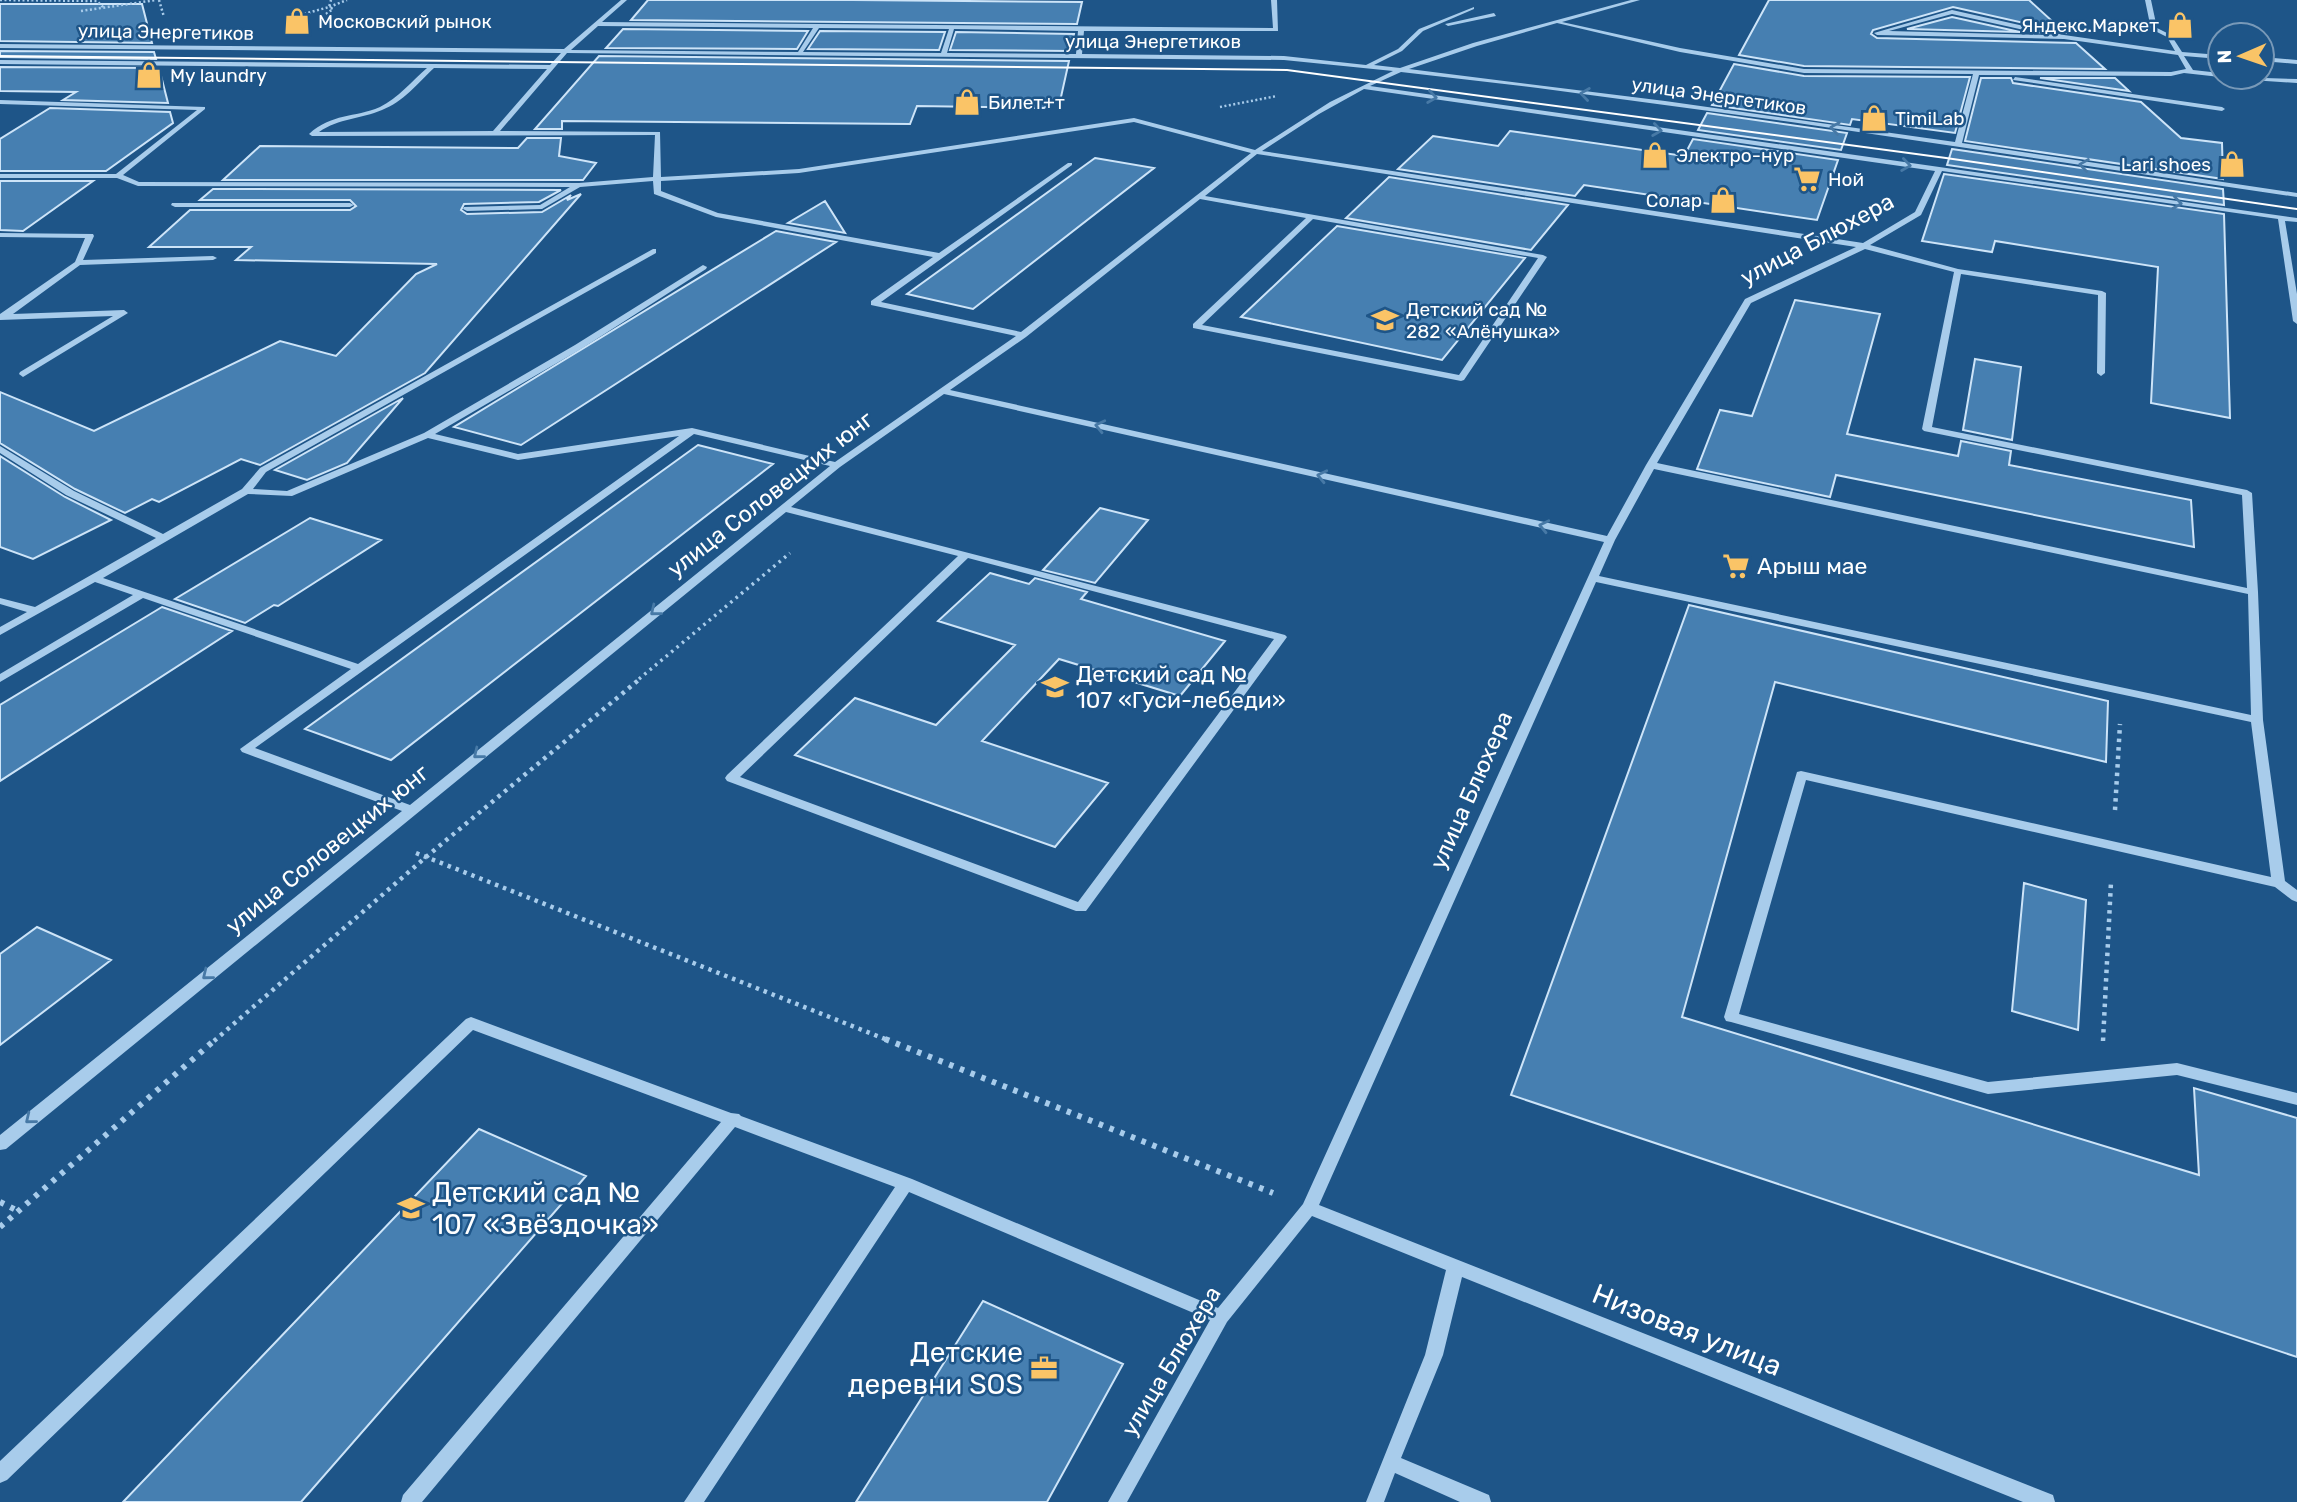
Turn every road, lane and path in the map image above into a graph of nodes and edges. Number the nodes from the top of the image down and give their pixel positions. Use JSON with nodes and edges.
{"nodes":[{"id":1,"x":0,"y":0,"type":"edge"},
{"id":2,"x":624,"y":0,"type":"edge"},
{"id":3,"x":1274,"y":0,"type":"edge"},
{"id":4,"x":1637,"y":0,"type":"edge"},
{"id":5,"x":2148,"y":0,"type":"edge"},
{"id":6,"x":104,"y":8,"type":"dead end"},
{"id":7,"x":1472,"y":8,"type":"dead end"},
{"id":8,"x":1494,"y":15,"type":"dead end"},
{"id":9,"x":1559,"y":22,"type":"junction"},
{"id":10,"x":597,"y":24,"type":"junction"},
{"id":11,"x":817,"y":26,"type":"junction"},
{"id":12,"x":952,"y":27,"type":"junction"},
{"id":13,"x":1081,"y":29,"type":"junction"},
{"id":14,"x":1421,"y":30,"type":"junction"},
{"id":15,"x":2064,"y":37,"type":"junction"},
{"id":16,"x":0,"y":46,"type":"edge"},
{"id":17,"x":566,"y":51,"type":"junction"},
{"id":18,"x":799,"y":54,"type":"junction"},
{"id":19,"x":2181,"y":54,"type":"junction"},
{"id":20,"x":943,"y":55,"type":"junction"},
{"id":21,"x":2206,"y":56,"type":"edge"},
{"id":22,"x":1079,"y":57,"type":"junction"},
{"id":23,"x":2276,"y":60,"type":"edge"},
{"id":24,"x":0,"y":62,"type":"edge"},
{"id":25,"x":2297,"y":62,"type":"edge"},
{"id":26,"x":432,"y":66,"type":"junction"},
{"id":27,"x":1367,"y":66,"type":"junction"},
{"id":28,"x":554,"y":67,"type":"junction"},
{"id":29,"x":1403,"y":69,"type":"junction"},
{"id":30,"x":2183,"y":71,"type":"junction"},
{"id":31,"x":1976,"y":73,"type":"junction"},
{"id":32,"x":2206,"y":73,"type":"edge"},
{"id":33,"x":2276,"y":80,"type":"edge"},
{"id":34,"x":2297,"y":81,"type":"edge"},
{"id":35,"x":1364,"y":87,"type":"junction"},
{"id":36,"x":0,"y":102,"type":"edge"},
{"id":37,"x":2222,"y":108,"type":"dead end"},
{"id":38,"x":495,"y":133,"type":"junction"},
{"id":39,"x":1958,"y":144,"type":"junction"},
{"id":40,"x":1256,"y":152,"type":"junction"},
{"id":41,"x":1070,"y":164,"type":"dead end"},
{"id":42,"x":1940,"y":170,"type":"junction"},
{"id":43,"x":0,"y":176,"type":"edge"},
{"id":44,"x":118,"y":176,"type":"junction"},
{"id":45,"x":657,"y":179,"type":"junction"},
{"id":46,"x":202,"y":184,"type":"junction"},
{"id":47,"x":579,"y":185,"type":"junction"},
{"id":48,"x":193,"y":191,"type":"dead end"},
{"id":49,"x":2297,"y":195,"type":"edge"},
{"id":50,"x":1199,"y":197,"type":"junction"},
{"id":51,"x":184,"y":198,"type":"dead end"},
{"id":52,"x":350,"y":205,"type":"dead end"},
{"id":53,"x":467,"y":209,"type":"dead end"},
{"id":54,"x":1311,"y":217,"type":"junction"},
{"id":55,"x":2281,"y":218,"type":"junction"},
{"id":56,"x":2297,"y":220,"type":"edge"},
{"id":57,"x":0,"y":235,"type":"edge"},
{"id":58,"x":1864,"y":246,"type":"junction"},
{"id":59,"x":653,"y":251,"type":"dead end"},
{"id":60,"x":940,"y":256,"type":"junction"},
{"id":61,"x":213,"y":258,"type":"dead end"},
{"id":62,"x":78,"y":263,"type":"junction"},
{"id":63,"x":703,"y":267,"type":"dead end"},
{"id":64,"x":1958,"y":271,"type":"junction"},
{"id":65,"x":2296,"y":306,"type":"edge"},
{"id":66,"x":2,"y":317,"type":"edge"},
{"id":67,"x":2297,"y":321,"type":"edge"},
{"id":68,"x":1023,"y":335,"type":"junction"},
{"id":69,"x":23,"y":373,"type":"dead end"},
{"id":70,"x":2101,"y":373,"type":"dead end"},
{"id":71,"x":943,"y":391,"type":"junction"},
{"id":72,"x":692,"y":431,"type":"junction"},
{"id":73,"x":427,"y":435,"type":"junction"},
{"id":74,"x":0,"y":449,"type":"edge"},
{"id":75,"x":1651,"y":464,"type":"junction"},
{"id":76,"x":836,"y":465,"type":"junction"},
{"id":77,"x":246,"y":491,"type":"junction"},
{"id":78,"x":782,"y":508,"type":"junction"},
{"id":79,"x":831,"y":519,"type":"junction"},
{"id":80,"x":163,"y":538,"type":"junction"},
{"id":81,"x":1610,"y":540,"type":"junction"},
{"id":82,"x":965,"y":555,"type":"junction"},
{"id":83,"x":93,"y":578,"type":"junction"},
{"id":84,"x":1593,"y":578,"type":"junction"},
{"id":85,"x":2253,"y":592,"type":"junction"},
{"id":86,"x":141,"y":595,"type":"junction"},
{"id":87,"x":0,"y":601,"type":"edge"},
{"id":88,"x":37,"y":611,"type":"junction"},
{"id":89,"x":0,"y":632,"type":"edge"},
{"id":90,"x":359,"y":668,"type":"junction"},
{"id":91,"x":0,"y":679,"type":"edge"},
{"id":92,"x":2257,"y":720,"type":"junction"},
{"id":93,"x":409,"y":809,"type":"junction"},
{"id":94,"x":376,"y":837,"type":"junction"},
{"id":95,"x":426,"y":857,"type":"junction"},
{"id":96,"x":2279,"y":883,"type":"junction"},
{"id":97,"x":2297,"y":897,"type":"edge"},
{"id":98,"x":2297,"y":1100,"type":"edge"},
{"id":99,"x":734,"y":1118,"type":"junction"},
{"id":100,"x":2,"y":1139,"type":"edge"},
{"id":101,"x":906,"y":1184,"type":"junction"},
{"id":102,"x":0,"y":1202,"type":"edge"},
{"id":103,"x":1309,"y":1208,"type":"junction"},
{"id":104,"x":18,"y":1211,"type":"junction"},
{"id":105,"x":0,"y":1227,"type":"edge"},
{"id":106,"x":1456,"y":1266,"type":"junction"},
{"id":107,"x":1221,"y":1317,"type":"junction"},
{"id":108,"x":1390,"y":1462,"type":"junction"},
{"id":109,"x":0,"y":1474,"type":"edge"},
{"id":110,"x":410,"y":1502,"type":"edge"},
{"id":111,"x":693,"y":1502,"type":"edge"},
{"id":112,"x":1116,"y":1502,"type":"edge"},
{"id":113,"x":1375,"y":1502,"type":"edge"},
{"id":114,"x":1482,"y":1502,"type":"edge"},
{"id":115,"x":2046,"y":1502,"type":"edge"}],
"edges":[{"from":1,"to":6,"type":"path"},
{"from":2,"to":10,"type":"street"},
{"from":3,"to":13,"type":"street"},
{"from":4,"to":9,"type":"street","name":"улица Соловецких юнг"},
{"from":5,"to":19,"type":"street"},
{"from":7,"to":14,"type":"street"},
{"from":8,"to":14,"type":"street"},
{"from":9,"to":29,"type":"street","name":"улица Соловецких юнг"},
{"from":9,"to":31,"type":"street"},
{"from":10,"to":11,"type":"street"},
{"from":10,"to":17,"type":"street"},
{"from":11,"to":12,"type":"street"},
{"from":11,"to":18,"type":"street"},
{"from":12,"to":13,"type":"street"},
{"from":12,"to":20,"type":"street"},
{"from":13,"to":22,"type":"street"},
{"from":14,"to":27,"type":"street"},
{"from":15,"to":15,"type":"street"},
{"from":15,"to":19,"type":"street"},
{"from":16,"to":17,"type":"street","name":"улица Энергетиков"},
{"from":17,"to":18,"type":"street","name":"улица Энергетиков"},
{"from":17,"to":28,"type":"street"},
{"from":18,"to":20,"type":"street","name":"улица Энергетиков"},
{"from":19,"to":21,"type":"street"},
{"from":19,"to":30,"type":"street"},
{"from":20,"to":22,"type":"street","name":"улица Энергетиков"},
{"from":22,"to":27,"type":"street","name":"улица Энергетиков"},
{"from":23,"to":25,"type":"street"},
{"from":24,"to":26,"type":"street","name":"улица Энергетиков"},
{"from":26,"to":28,"type":"street","name":"улица Энергетиков"},
{"from":26,"to":38,"type":"street"},
{"from":27,"to":29,"type":"street","name":"улица Энергетиков"},
{"from":28,"to":38,"type":"street"},
{"from":29,"to":35,"type":"street","name":"улица Соловецких юнг"},
{"from":39,"to":29,"type":"street","name":"улица Энергетиков","one_way":true},
{"from":30,"to":31,"type":"street"},
{"from":30,"to":32,"type":"street"},
{"from":31,"to":37,"type":"street"},
{"from":31,"to":39,"type":"street"},
{"from":33,"to":34,"type":"street"},
{"from":35,"to":40,"type":"street","name":"улица Соловецких юнг"},
{"from":35,"to":42,"type":"street","name":"улица Энергетиков","one_way":true},
{"from":36,"to":44,"type":"street"},
{"from":38,"to":45,"type":"street"},
{"from":49,"to":39,"type":"street","name":"улица Энергетиков","one_way":true},
{"from":40,"to":45,"type":"street"},
{"from":40,"to":50,"type":"street","name":"улица Соловецких юнг"},
{"from":40,"to":58,"type":"street"},
{"from":41,"to":60,"type":"street"},
{"from":42,"to":55,"type":"street","name":"улица Энергетиков","one_way":true},
{"from":42,"to":58,"type":"street","name":"улица Блюхера"},
{"from":43,"to":44,"type":"street"},
{"from":44,"to":46,"type":"street"},
{"from":45,"to":47,"type":"street"},
{"from":45,"to":60,"type":"street"},
{"from":46,"to":47,"type":"street"},
{"from":46,"to":48,"type":"street"},
{"from":47,"to":53,"type":"street"},
{"from":50,"to":54,"type":"street"},
{"from":50,"to":68,"type":"street","name":"улица Соловецких юнг"},
{"from":51,"to":52,"type":"street"},
{"from":54,"to":54,"type":"street"},
{"from":55,"to":56,"type":"street","name":"улица Энергетиков"},
{"from":55,"to":65,"type":"street"},
{"from":57,"to":62,"type":"street"},
{"from":58,"to":64,"type":"street"},
{"from":58,"to":75,"type":"street","name":"улица Блюхера"},
{"from":59,"to":77,"type":"street"},
{"from":60,"to":68,"type":"street"},
{"from":61,"to":62,"type":"street"},
{"from":62,"to":66,"type":"street"},
{"from":63,"to":73,"type":"street"},
{"from":64,"to":70,"type":"street"},
{"from":64,"to":85,"type":"street"},
{"from":65,"to":67,"type":"street"},
{"from":66,"to":69,"type":"street"},
{"from":68,"to":71,"type":"street","name":"улица Соловецких юнг"},
{"from":71,"to":76,"type":"street","name":"улица Соловецких юнг"},
{"from":81,"to":71,"type":"street","one_way":true},
{"from":72,"to":73,"type":"street"},
{"from":72,"to":76,"type":"street"},
{"from":72,"to":90,"type":"street"},
{"from":73,"to":77,"type":"street"},
{"from":74,"to":80,"type":"street"},
{"from":75,"to":81,"type":"street","name":"улица Блюхера"},
{"from":75,"to":85,"type":"street"},
{"from":76,"to":78,"type":"street","name":"улица Соловецких юнг"},
{"from":77,"to":80,"type":"street"},
{"from":78,"to":79,"type":"street"},
{"from":78,"to":93,"type":"street","name":"улица Соловецких юнг","one_way":true},
{"from":79,"to":82,"type":"street"},
{"from":79,"to":95,"type":"path"},
{"from":80,"to":83,"type":"street"},
{"from":81,"to":84,"type":"street","name":"улица Блюхера"},
{"from":82,"to":82,"type":"street"},
{"from":83,"to":86,"type":"street"},
{"from":83,"to":88,"type":"street"},
{"from":84,"to":92,"type":"street"},
{"from":84,"to":103,"type":"street","name":"улица Блюхера"},
{"from":85,"to":92,"type":"street"},
{"from":86,"to":90,"type":"street"},
{"from":86,"to":91,"type":"street"},
{"from":87,"to":88,"type":"street"},
{"from":88,"to":89,"type":"street"},
{"from":90,"to":93,"type":"street"},
{"from":92,"to":96,"type":"street"},
{"from":93,"to":94,"type":"street","name":"улица Соловецких юнг"},
{"from":94,"to":95,"type":"path"},
{"from":94,"to":100,"type":"street","name":"улица Соловецких юнг","one_way":true},
{"from":95,"to":103,"type":"path"},
{"from":95,"to":104,"type":"path"},
{"from":96,"to":97,"type":"street"},
{"from":96,"to":98,"type":"street"},
{"from":99,"to":101,"type":"street"},
{"from":99,"to":109,"type":"street"},
{"from":99,"to":110,"type":"street"},
{"from":101,"to":107,"type":"street"},
{"from":101,"to":111,"type":"street"},
{"from":102,"to":104,"type":"path"},
{"from":103,"to":106,"type":"street","name":"Низовая улица"},
{"from":103,"to":107,"type":"street","name":"улица Блюхера"},
{"from":104,"to":105,"type":"path"},
{"from":106,"to":108,"type":"street"},
{"from":106,"to":115,"type":"street","name":"Низовая улица"},
{"from":107,"to":112,"type":"street","name":"улица Блюхера"},
{"from":108,"to":113,"type":"street"},
{"from":108,"to":114,"type":"street"}]}
